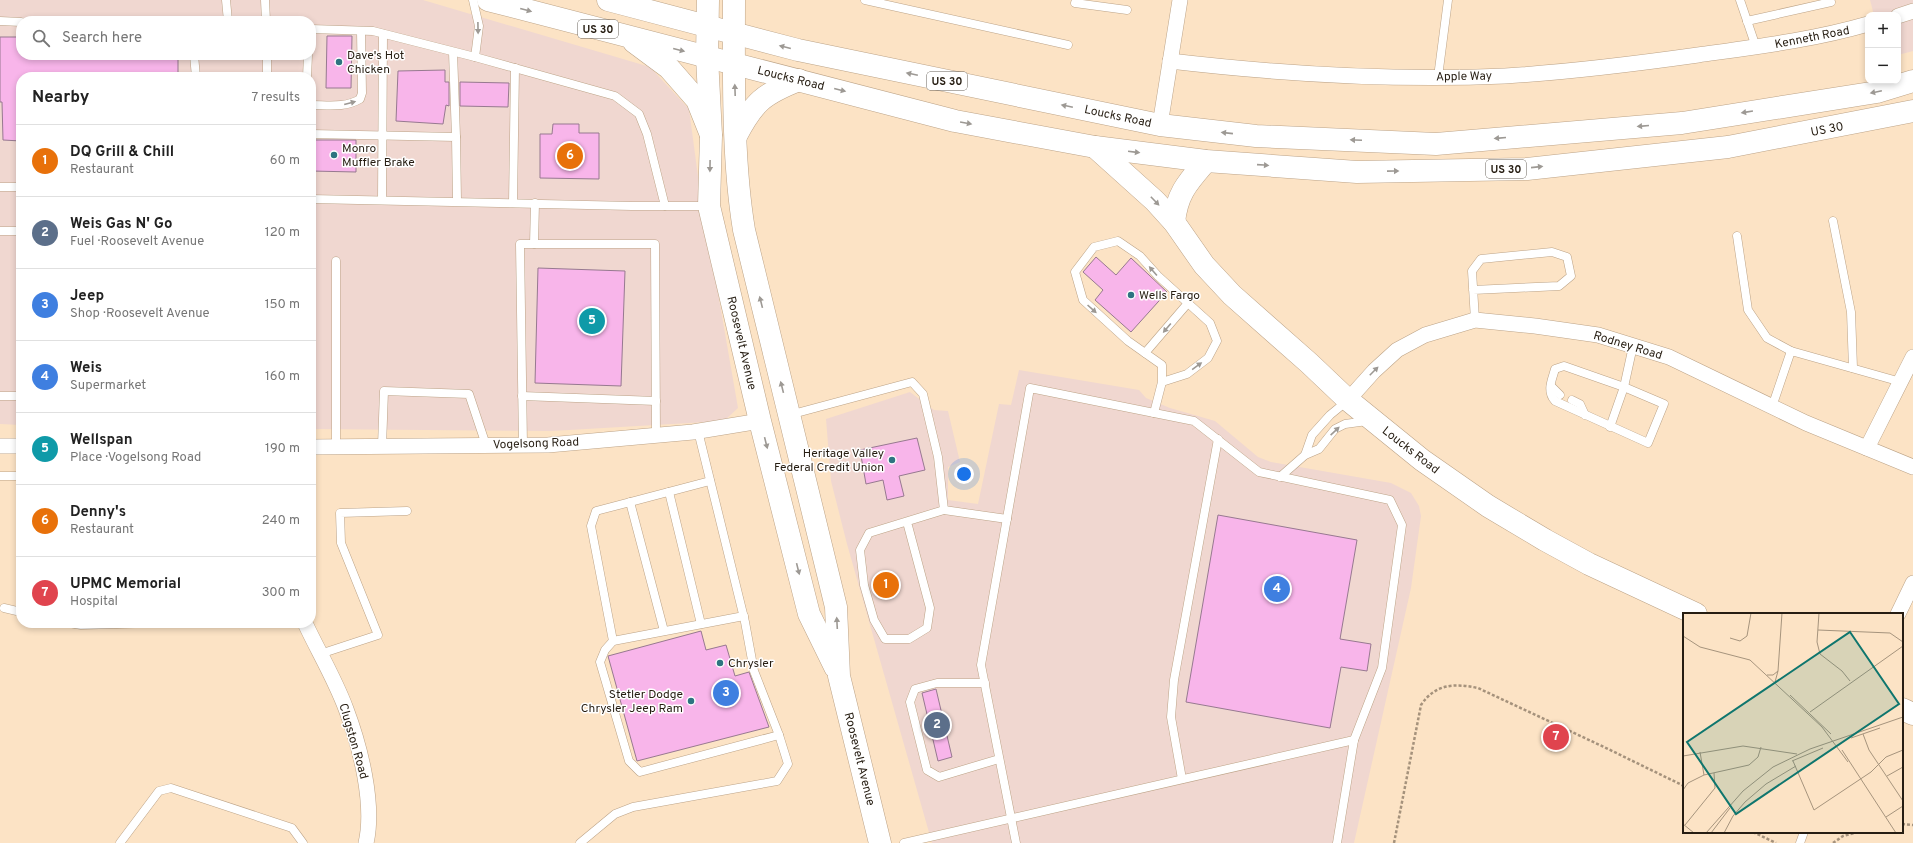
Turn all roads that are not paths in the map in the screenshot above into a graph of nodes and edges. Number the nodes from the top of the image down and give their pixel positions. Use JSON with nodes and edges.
{"nodes":[{"id":1,"x":226,"y":0,"type":"edge"},
{"id":2,"x":265,"y":0,"type":"edge"},
{"id":3,"x":473,"y":0,"type":"edge"},
{"id":4,"x":488,"y":0,"type":"edge"},
{"id":5,"x":608,"y":0,"type":"edge"},
{"id":6,"x":675,"y":0,"type":"edge"},
{"id":7,"x":708,"y":0,"type":"edge"},
{"id":8,"x":734,"y":0,"type":"edge"},
{"id":9,"x":865,"y":0,"type":"edge"},
{"id":10,"x":1180,"y":0,"type":"edge"},
{"id":11,"x":1448,"y":0,"type":"edge"},
{"id":12,"x":1740,"y":0,"type":"edge"},
{"id":13,"x":1830,"y":0,"type":"edge"},
{"id":14,"x":1075,"y":3,"type":"dead end"},
{"id":15,"x":1127,"y":10,"type":"dead end"},
{"id":16,"x":649,"y":11,"type":"junction"},
{"id":17,"x":1913,"y":11,"type":"edge"},
{"id":18,"x":1901,"y":15,"type":"edge"},
{"id":19,"x":228,"y":16,"type":"edge"},
{"id":20,"x":266,"y":16,"type":"edge"},
{"id":21,"x":0,"y":21,"type":"edge"},
{"id":22,"x":1747,"y":21,"type":"junction"},
{"id":23,"x":16,"y":22,"type":"edge"},
{"id":24,"x":1865,"y":25,"type":"edge"},
{"id":25,"x":708,"y":27,"type":"junction"},
{"id":26,"x":316,"y":29,"type":"edge"},
{"id":27,"x":361,"y":31,"type":"junction"},
{"id":28,"x":383,"y":34,"type":"junction"},
{"id":29,"x":734,"y":34,"type":"junction"},
{"id":30,"x":626,"y":36,"type":"junction"},
{"id":31,"x":1068,"y":45,"type":"dead end"},
{"id":32,"x":1756,"y":47,"type":"junction"},
{"id":33,"x":453,"y":52,"type":"junction"},
{"id":34,"x":476,"y":57,"type":"junction"},
{"id":35,"x":707,"y":57,"type":"junction"},
{"id":36,"x":194,"y":60,"type":"edge"},
{"id":37,"x":266,"y":60,"type":"edge"},
{"id":38,"x":308,"y":60,"type":"edge"},
{"id":39,"x":1170,"y":61,"type":"junction"},
{"id":40,"x":734,"y":64,"type":"junction"},
{"id":41,"x":515,"y":68,"type":"junction"},
{"id":42,"x":196,"y":72,"type":"edge"},
{"id":43,"x":267,"y":72,"type":"edge"},
{"id":44,"x":307,"y":72,"type":"edge"},
{"id":45,"x":1438,"y":77,"type":"junction"},
{"id":46,"x":800,"y":80,"type":"junction"},
{"id":47,"x":1913,"y":81,"type":"edge"},
{"id":48,"x":316,"y":105,"type":"edge"},
{"id":49,"x":1913,"y":111,"type":"edge"},
{"id":50,"x":1160,"y":125,"type":"junction"},
{"id":51,"x":316,"y":134,"type":"edge"},
{"id":52,"x":711,"y":135,"type":"junction"},
{"id":53,"x":382,"y":136,"type":"junction"},
{"id":54,"x":736,"y":136,"type":"junction"},
{"id":55,"x":456,"y":137,"type":"junction"},
{"id":56,"x":1095,"y":147,"type":"junction"},
{"id":57,"x":1206,"y":161,"type":"junction"},
{"id":58,"x":0,"y":186,"type":"edge"},
{"id":59,"x":16,"y":187,"type":"edge"},
{"id":60,"x":316,"y":199,"type":"edge"},
{"id":61,"x":382,"y":200,"type":"junction"},
{"id":62,"x":457,"y":201,"type":"junction"},
{"id":63,"x":513,"y":203,"type":"junction"},
{"id":64,"x":535,"y":203,"type":"junction"},
{"id":65,"x":665,"y":206,"type":"junction"},
{"id":66,"x":709,"y":206,"type":"junction"},
{"id":67,"x":1834,"y":220,"type":"dead end"},
{"id":68,"x":1174,"y":222,"type":"junction"},
{"id":69,"x":0,"y":231,"type":"edge"},
{"id":70,"x":16,"y":231,"type":"edge"},
{"id":71,"x":1737,"y":236,"type":"dead end"},
{"id":72,"x":534,"y":244,"type":"junction"},
{"id":73,"x":336,"y":261,"type":"dead end"},
{"id":74,"x":1473,"y":290,"type":"junction"},
{"id":75,"x":1188,"y":303,"type":"junction"},
{"id":76,"x":1475,"y":320,"type":"junction"},
{"id":77,"x":1633,"y":346,"type":"junction"},
{"id":78,"x":1791,"y":352,"type":"junction"},
{"id":79,"x":1145,"y":353,"type":"junction"},
{"id":80,"x":1913,"y":357,"type":"edge"},
{"id":81,"x":1853,"y":368,"type":"junction"},
{"id":82,"x":1162,"y":382,"type":"junction"},
{"id":83,"x":1900,"y":382,"type":"junction"},
{"id":84,"x":1551,"y":386,"type":"junction"},
{"id":85,"x":1624,"y":387,"type":"junction"},
{"id":86,"x":1560,"y":395,"type":"dead end"},
{"id":87,"x":0,"y":396,"type":"edge"},
{"id":88,"x":16,"y":396,"type":"edge"},
{"id":89,"x":522,"y":396,"type":"junction"},
{"id":90,"x":1348,"y":400,"type":"junction"},
{"id":91,"x":1572,"y":400,"type":"dead end"},
{"id":92,"x":656,"y":401,"type":"junction"},
{"id":93,"x":1772,"y":407,"type":"junction"},
{"id":94,"x":1154,"y":413,"type":"junction"},
{"id":95,"x":789,"y":415,"type":"junction"},
{"id":96,"x":1585,"y":415,"type":"junction"},
{"id":97,"x":1372,"y":420,"type":"junction"},
{"id":98,"x":760,"y":421,"type":"junction"},
{"id":99,"x":1610,"y":427,"type":"junction"},
{"id":100,"x":698,"y":431,"type":"junction"},
{"id":101,"x":656,"y":435,"type":"junction"},
{"id":102,"x":1218,"y":439,"type":"junction"},
{"id":103,"x":486,"y":445,"type":"junction"},
{"id":104,"x":523,"y":445,"type":"junction"},
{"id":105,"x":0,"y":446,"type":"edge"},
{"id":106,"x":16,"y":446,"type":"edge"},
{"id":107,"x":336,"y":446,"type":"junction"},
{"id":108,"x":382,"y":446,"type":"junction"},
{"id":109,"x":316,"y":447,"type":"edge"},
{"id":110,"x":1868,"y":448,"type":"junction"},
{"id":111,"x":1305,"y":455,"type":"junction"},
{"id":112,"x":1913,"y":467,"type":"edge"},
{"id":113,"x":0,"y":476,"type":"edge"},
{"id":114,"x":16,"y":476,"type":"edge"},
{"id":115,"x":1280,"y":477,"type":"junction"},
{"id":116,"x":710,"y":481,"type":"junction"},
{"id":117,"x":670,"y":492,"type":"junction"},
{"id":118,"x":630,"y":502,"type":"junction"},
{"id":119,"x":944,"y":510,"type":"junction"},
{"id":120,"x":407,"y":512,"type":"dead end"},
{"id":121,"x":1007,"y":519,"type":"junction"},
{"id":122,"x":907,"y":522,"type":"junction"},
{"id":123,"x":829,"y":580,"type":"junction"},
{"id":124,"x":1913,"y":584,"type":"edge"},
{"id":125,"x":4,"y":608,"type":"dead end"},
{"id":126,"x":16,"y":611,"type":"edge"},
{"id":127,"x":1694,"y":613,"type":"edge"},
{"id":128,"x":1898,"y":613,"type":"edge"},
{"id":129,"x":744,"y":616,"type":"junction"},
{"id":130,"x":701,"y":624,"type":"junction"},
{"id":131,"x":307,"y":628,"type":"edge"},
{"id":132,"x":664,"y":631,"type":"junction"},
{"id":133,"x":614,"y":641,"type":"junction"},
{"id":134,"x":320,"y":654,"type":"junction"},
{"id":135,"x":839,"y":676,"type":"junction"},
{"id":136,"x":984,"y":683,"type":"junction"},
{"id":137,"x":1903,"y":709,"type":"edge"},
{"id":138,"x":1913,"y":714,"type":"edge"},
{"id":139,"x":1913,"y":718,"type":"edge"},
{"id":140,"x":1903,"y":721,"type":"edge"},
{"id":141,"x":779,"y":735,"type":"junction"},
{"id":142,"x":1354,"y":740,"type":"junction"},
{"id":143,"x":999,"y":759,"type":"junction"},
{"id":144,"x":1182,"y":779,"type":"junction"},
{"id":145,"x":1010,"y":818,"type":"junction"},
{"id":146,"x":1804,"y":833,"type":"edge"},
{"id":147,"x":120,"y":843,"type":"edge"},
{"id":148,"x":303,"y":843,"type":"edge"},
{"id":149,"x":366,"y":843,"type":"edge"},
{"id":150,"x":580,"y":843,"type":"edge"},
{"id":151,"x":880,"y":843,"type":"edge"},
{"id":152,"x":904,"y":843,"type":"edge"},
{"id":153,"x":1016,"y":843,"type":"edge"},
{"id":154,"x":1336,"y":843,"type":"edge"},
{"id":155,"x":1800,"y":843,"type":"edge"}],
"edges":[{"from":1,"to":19,"type":"lane"},
{"from":2,"to":20,"type":"lane"},
{"from":3,"to":34,"type":"lane","one_way":true},
{"from":4,"to":30,"type":"main road","name":"Loucks Road","number":"US 30","one_way":true},
{"from":5,"to":16,"type":"main road","name":"Loucks Road","number":"US 30"},
{"from":6,"to":16,"type":"main road"},
{"from":7,"to":25,"type":"main road","name":"Roosevelt Avenue"},
{"from":8,"to":29,"type":"main road","name":"Roosevelt Avenue"},
{"from":9,"to":31,"type":"lane"},
{"from":10,"to":39,"type":"street"},
{"from":11,"to":45,"type":"lane"},
{"from":12,"to":22,"type":"lane"},
{"from":13,"to":22,"type":"lane"},
{"from":14,"to":15,"type":"lane"},
{"from":16,"to":25,"type":"main road","name":"Loucks Road","number":"US 30"},
{"from":17,"to":18,"type":"street"},
{"from":21,"to":23,"type":"lane"},
{"from":22,"to":32,"type":"lane"},
{"from":24,"to":32,"type":"street","name":"Kenneth Road"},
{"from":25,"to":29,"type":"main road","name":"Loucks Road","number":"US 30"},
{"from":25,"to":35,"type":"main road","name":"Roosevelt Avenue"},
{"from":26,"to":27,"type":"lane"},
{"from":27,"to":28,"type":"lane"},
{"from":48,"to":27,"type":"lane","one_way":true},
{"from":28,"to":33,"type":"lane"},
{"from":28,"to":53,"type":"lane"},
{"from":29,"to":40,"type":"main road","name":"Roosevelt Avenue"},
{"from":50,"to":29,"type":"main road","name":"Loucks Road","number":"US 30","one_way":true},
{"from":30,"to":35,"type":"main road","name":"Loucks Road","number":"US 30","one_way":true},
{"from":30,"to":52,"type":"main road"},
{"from":32,"to":45,"type":"street","name":"Apple Way"},
{"from":33,"to":34,"type":"lane"},
{"from":33,"to":55,"type":"lane"},
{"from":34,"to":41,"type":"lane"},
{"from":35,"to":40,"type":"main road","name":"Loucks Road","number":"US 30"},
{"from":35,"to":52,"type":"main road","name":"Roosevelt Avenue"},
{"from":36,"to":42,"type":"lane"},
{"from":37,"to":43,"type":"lane"},
{"from":38,"to":44,"type":"lane"},
{"from":39,"to":45,"type":"street","name":"Apple Way"},
{"from":39,"to":50,"type":"street"},
{"from":40,"to":46,"type":"main road","name":"Loucks Road","number":"US 30"},
{"from":54,"to":40,"type":"main road","name":"Roosevelt Avenue","one_way":true},
{"from":41,"to":63,"type":"lane"},
{"from":41,"to":65,"type":"lane"},
{"from":46,"to":54,"type":"main road"},
{"from":46,"to":56,"type":"main road","name":"Loucks Road","number":"US 30","one_way":true},
{"from":47,"to":50,"type":"main road","number":"US 30","one_way":true},
{"from":57,"to":49,"type":"main road","name":"US 30","number":"US 30","one_way":true},
{"from":51,"to":53,"type":"lane"},
{"from":52,"to":66,"type":"main road","name":"Roosevelt Avenue","one_way":true},
{"from":53,"to":55,"type":"lane"},
{"from":53,"to":61,"type":"lane"},
{"from":95,"to":54,"type":"main road","name":"Roosevelt Avenue","one_way":true},
{"from":55,"to":62,"type":"lane"},
{"from":56,"to":57,"type":"main road","name":"US 30","number":"US 30","one_way":true},
{"from":56,"to":68,"type":"main road","name":"Loucks Road","one_way":true},
{"from":57,"to":68,"type":"main road"},
{"from":58,"to":59,"type":"lane"},
{"from":60,"to":61,"type":"lane"},
{"from":61,"to":62,"type":"lane"},
{"from":62,"to":63,"type":"lane"},
{"from":63,"to":64,"type":"lane"},
{"from":64,"to":65,"type":"lane"},
{"from":64,"to":72,"type":"lane"},
{"from":65,"to":66,"type":"lane"},
{"from":66,"to":98,"type":"main road","name":"Roosevelt Avenue"},
{"from":67,"to":81,"type":"lane"},
{"from":68,"to":90,"type":"main road","name":"Loucks Road"},
{"from":69,"to":70,"type":"lane"},
{"from":71,"to":78,"type":"lane"},
{"from":72,"to":89,"type":"lane"},
{"from":72,"to":92,"type":"lane"},
{"from":73,"to":107,"type":"lane"},
{"from":74,"to":74,"type":"lane"},
{"from":74,"to":76,"type":"lane"},
{"from":75,"to":79,"type":"lane","one_way":true},
{"from":75,"to":79,"type":"lane","one_way":true},
{"from":82,"to":75,"type":"lane","one_way":true},
{"from":76,"to":77,"type":"street","name":"Rodney Road"},
{"from":90,"to":76,"type":"street","name":"Rodney Road","one_way":true},
{"from":77,"to":85,"type":"lane"},
{"from":77,"to":93,"type":"street","name":"Rodney Road"},
{"from":78,"to":81,"type":"lane"},
{"from":78,"to":93,"type":"lane"},
{"from":79,"to":82,"type":"lane"},
{"from":80,"to":83,"type":"street"},
{"from":81,"to":83,"type":"lane"},
{"from":82,"to":94,"type":"lane"},
{"from":83,"to":110,"type":"street"},
{"from":84,"to":85,"type":"lane"},
{"from":84,"to":86,"type":"lane"},
{"from":84,"to":96,"type":"lane"},
{"from":85,"to":99,"type":"lane"},
{"from":85,"to":99,"type":"lane"},
{"from":87,"to":88,"type":"lane"},
{"from":89,"to":92,"type":"lane"},
{"from":89,"to":104,"type":"lane"},
{"from":90,"to":97,"type":"main road","name":"Loucks Road"},
{"from":90,"to":111,"type":"lane"},
{"from":91,"to":96,"type":"lane"},
{"from":92,"to":101,"type":"lane"},
{"from":93,"to":110,"type":"street","name":"Rodney Road"},
{"from":94,"to":102,"type":"lane"},
{"from":94,"to":121,"type":"lane"},
{"from":95,"to":119,"type":"lane"},
{"from":95,"to":123,"type":"main road","name":"Roosevelt Avenue"},
{"from":96,"to":99,"type":"lane"},
{"from":111,"to":97,"type":"lane","one_way":true},
{"from":97,"to":127,"type":"main road","name":"Loucks Road"},
{"from":98,"to":100,"type":"street","name":"Vogelsong Road"},
{"from":98,"to":123,"type":"main road"},
{"from":98,"to":135,"type":"main road","name":"Roosevelt Avenue","one_way":true},
{"from":100,"to":101,"type":"street","name":"Vogelsong Road"},
{"from":100,"to":116,"type":"lane"},
{"from":101,"to":104,"type":"street","name":"Vogelsong Road"},
{"from":102,"to":115,"type":"lane"},
{"from":102,"to":144,"type":"lane"},
{"from":103,"to":104,"type":"street","name":"Vogelsong Road"},
{"from":103,"to":108,"type":"street","name":"Vogelsong Road"},
{"from":103,"to":108,"type":"lane"},
{"from":105,"to":106,"type":"street"},
{"from":107,"to":108,"type":"street","name":"Vogelsong Road"},
{"from":107,"to":109,"type":"street","name":"Vogelsong Road"},
{"from":110,"to":112,"type":"street","name":"Rodney Road"},
{"from":111,"to":115,"type":"lane"},
{"from":113,"to":114,"type":"lane"},
{"from":115,"to":142,"type":"lane"},
{"from":116,"to":117,"type":"lane"},
{"from":116,"to":129,"type":"lane"},
{"from":117,"to":118,"type":"lane"},
{"from":117,"to":130,"type":"lane"},
{"from":118,"to":132,"type":"lane"},
{"from":118,"to":133,"type":"lane"},
{"from":119,"to":121,"type":"lane"},
{"from":119,"to":122,"type":"lane"},
{"from":120,"to":134,"type":"lane"},
{"from":121,"to":136,"type":"lane"},
{"from":122,"to":122,"type":"lane"},
{"from":135,"to":123,"type":"main road","name":"Roosevelt Avenue","one_way":true},
{"from":124,"to":128,"type":"street"},
{"from":125,"to":126,"type":"lane"},
{"from":129,"to":130,"type":"lane"},
{"from":129,"to":141,"type":"lane"},
{"from":130,"to":132,"type":"lane"},
{"from":131,"to":134,"type":"street","name":"Clugston Road"},
{"from":132,"to":133,"type":"lane"},
{"from":133,"to":141,"type":"lane"},
{"from":134,"to":149,"type":"street","name":"Clugston Road"},
{"from":135,"to":151,"type":"main road","name":"Roosevelt Avenue"},
{"from":136,"to":143,"type":"lane"},
{"from":136,"to":143,"type":"lane"},
{"from":137,"to":138,"type":"main road"},
{"from":139,"to":140,"type":"lane"},
{"from":141,"to":150,"type":"lane"},
{"from":142,"to":144,"type":"lane"},
{"from":142,"to":154,"type":"lane"},
{"from":143,"to":145,"type":"lane"},
{"from":144,"to":145,"type":"lane"},
{"from":145,"to":152,"type":"lane"},
{"from":145,"to":153,"type":"lane"},
{"from":146,"to":155,"type":"lane"},
{"from":147,"to":148,"type":"lane"}]}
